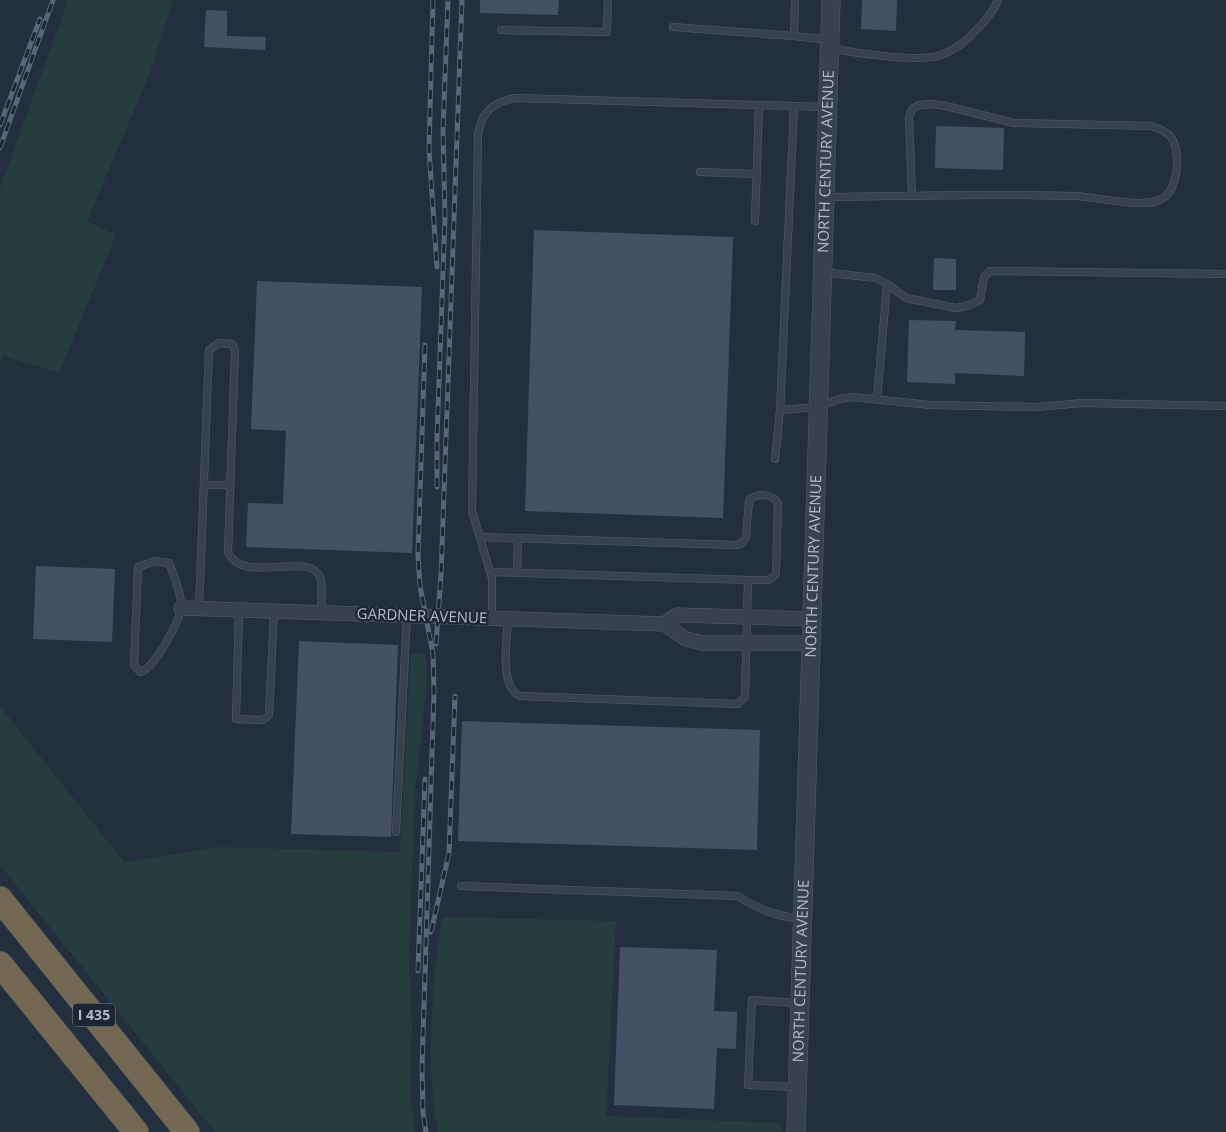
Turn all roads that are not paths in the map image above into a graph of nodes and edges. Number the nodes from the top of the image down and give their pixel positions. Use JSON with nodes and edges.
{"nodes":[{"id":1,"x":608,"y":0,"type":"edge"},
{"id":2,"x":795,"y":0,"type":"edge"},
{"id":3,"x":831,"y":0,"type":"edge"},
{"id":4,"x":998,"y":0,"type":"edge"},
{"id":5,"x":674,"y":28,"type":"dead end"},
{"id":6,"x":501,"y":30,"type":"dead end"},
{"id":7,"x":794,"y":36,"type":"junction"},
{"id":8,"x":830,"y":44,"type":"junction"},
{"id":9,"x":759,"y":105,"type":"junction"},
{"id":10,"x":794,"y":106,"type":"junction"},
{"id":11,"x":828,"y":106,"type":"junction"},
{"id":12,"x":700,"y":172,"type":"dead end"},
{"id":13,"x":756,"y":174,"type":"junction"},
{"id":14,"x":912,"y":195,"type":"junction"},
{"id":15,"x":825,"y":197,"type":"junction"},
{"id":16,"x":755,"y":221,"type":"dead end"},
{"id":17,"x":822,"y":272,"type":"junction"},
{"id":18,"x":1226,"y":274,"type":"edge"},
{"id":19,"x":887,"y":284,"type":"junction"},
{"id":20,"x":877,"y":399,"type":"junction"},
{"id":21,"x":1226,"y":406,"type":"edge"},
{"id":22,"x":818,"y":407,"type":"junction"},
{"id":23,"x":780,"y":410,"type":"junction"},
{"id":24,"x":775,"y":459,"type":"dead end"},
{"id":25,"x":204,"y":485,"type":"junction"},
{"id":26,"x":230,"y":485,"type":"junction"},
{"id":27,"x":480,"y":537,"type":"junction"},
{"id":28,"x":518,"y":538,"type":"junction"},
{"id":29,"x":490,"y":572,"type":"junction"},
{"id":30,"x":517,"y":573,"type":"junction"},
{"id":31,"x":748,"y":580,"type":"junction"},
{"id":32,"x":181,"y":608,"type":"junction"},
{"id":33,"x":199,"y":609,"type":"junction"},
{"id":34,"x":239,"y":610,"type":"junction"},
{"id":35,"x":274,"y":611,"type":"junction"},
{"id":36,"x":320,"y":612,"type":"junction"},
{"id":37,"x":407,"y":615,"type":"junction"},
{"id":38,"x":746,"y":617,"type":"junction"},
{"id":39,"x":492,"y":618,"type":"junction"},
{"id":40,"x":508,"y":619,"type":"junction"},
{"id":41,"x":811,"y":619,"type":"junction"},
{"id":42,"x":664,"y":624,"type":"junction"},
{"id":43,"x":746,"y":643,"type":"junction"},
{"id":44,"x":812,"y":643,"type":"junction"},
{"id":45,"x":396,"y":832,"type":"dead end"},
{"id":46,"x":461,"y":886,"type":"dead end"},
{"id":47,"x":0,"y":899,"type":"edge"},
{"id":48,"x":802,"y":920,"type":"junction"},
{"id":49,"x":0,"y":964,"type":"edge"},
{"id":50,"x":799,"y":1002,"type":"junction"},
{"id":51,"x":796,"y":1087,"type":"junction"},
{"id":52,"x":136,"y":1132,"type":"edge"},
{"id":53,"x":187,"y":1132,"type":"edge"},
{"id":54,"x":796,"y":1132,"type":"edge"}],
"edges":[{"from":1,"to":6,"type":"lane"},
{"from":2,"to":7,"type":"lane"},
{"from":3,"to":8,"type":"street","name":"NORTH CENTURY AVENUE"},
{"from":4,"to":8,"type":"lane"},
{"from":5,"to":7,"type":"lane"},
{"from":7,"to":8,"type":"lane"},
{"from":8,"to":11,"type":"street","name":"NORTH CENTURY AVENUE"},
{"from":9,"to":10,"type":"lane"},
{"from":9,"to":13,"type":"lane"},
{"from":9,"to":27,"type":"lane"},
{"from":10,"to":11,"type":"lane"},
{"from":10,"to":23,"type":"lane"},
{"from":11,"to":15,"type":"street","name":"NORTH CENTURY AVENUE"},
{"from":12,"to":13,"type":"lane"},
{"from":13,"to":16,"type":"lane"},
{"from":14,"to":14,"type":"lane"},
{"from":14,"to":15,"type":"lane"},
{"from":15,"to":17,"type":"street","name":"NORTH CENTURY AVENUE"},
{"from":17,"to":19,"type":"lane"},
{"from":17,"to":22,"type":"street","name":"NORTH CENTURY AVENUE"},
{"from":18,"to":19,"type":"lane"},
{"from":19,"to":20,"type":"lane"},
{"from":20,"to":21,"type":"lane"},
{"from":20,"to":22,"type":"lane"},
{"from":22,"to":23,"type":"lane"},
{"from":22,"to":41,"type":"street","name":"NORTH CENTURY AVENUE"},
{"from":23,"to":24,"type":"lane"},
{"from":25,"to":26,"type":"lane"},
{"from":25,"to":26,"type":"lane"},
{"from":25,"to":33,"type":"lane"},
{"from":26,"to":36,"type":"lane"},
{"from":27,"to":28,"type":"lane"},
{"from":27,"to":29,"type":"lane"},
{"from":28,"to":30,"type":"lane"},
{"from":28,"to":31,"type":"lane"},
{"from":29,"to":30,"type":"lane"},
{"from":29,"to":39,"type":"lane"},
{"from":30,"to":31,"type":"lane"},
{"from":31,"to":38,"type":"lane"},
{"from":32,"to":32,"type":"lane"},
{"from":32,"to":33,"type":"street","name":"GARDNER AVENUE"},
{"from":33,"to":34,"type":"street","name":"GARDNER AVENUE"},
{"from":34,"to":35,"type":"street","name":"GARDNER AVENUE"},
{"from":34,"to":35,"type":"lane"},
{"from":35,"to":36,"type":"street","name":"GARDNER AVENUE"},
{"from":36,"to":37,"type":"street","name":"GARDNER AVENUE"},
{"from":37,"to":39,"type":"street","name":"GARDNER AVENUE"},
{"from":37,"to":45,"type":"lane"},
{"from":38,"to":41,"type":"street","name":"GARDNER AVENUE"},
{"from":38,"to":42,"type":"street","name":"GARDNER AVENUE"},
{"from":38,"to":43,"type":"lane"},
{"from":39,"to":40,"type":"street","name":"GARDNER AVENUE"},
{"from":40,"to":42,"type":"street","name":"GARDNER AVENUE"},
{"from":40,"to":43,"type":"lane"},
{"from":41,"to":44,"type":"street","name":"NORTH CENTURY AVENUE"},
{"from":42,"to":43,"type":"street"},
{"from":43,"to":44,"type":"street"},
{"from":44,"to":48,"type":"street","name":"NORTH CENTURY AVENUE"},
{"from":46,"to":48,"type":"lane"},
{"from":47,"to":53,"type":"highway","number":"I 435"},
{"from":48,"to":50,"type":"street","name":"NORTH CENTURY AVENUE"},
{"from":49,"to":52,"type":"highway","number":"I 435"},
{"from":50,"to":51,"type":"street","name":"NORTH CENTURY AVENUE"},
{"from":50,"to":51,"type":"lane"},
{"from":51,"to":54,"type":"street","name":"NORTH CENTURY AVENUE"}]}
